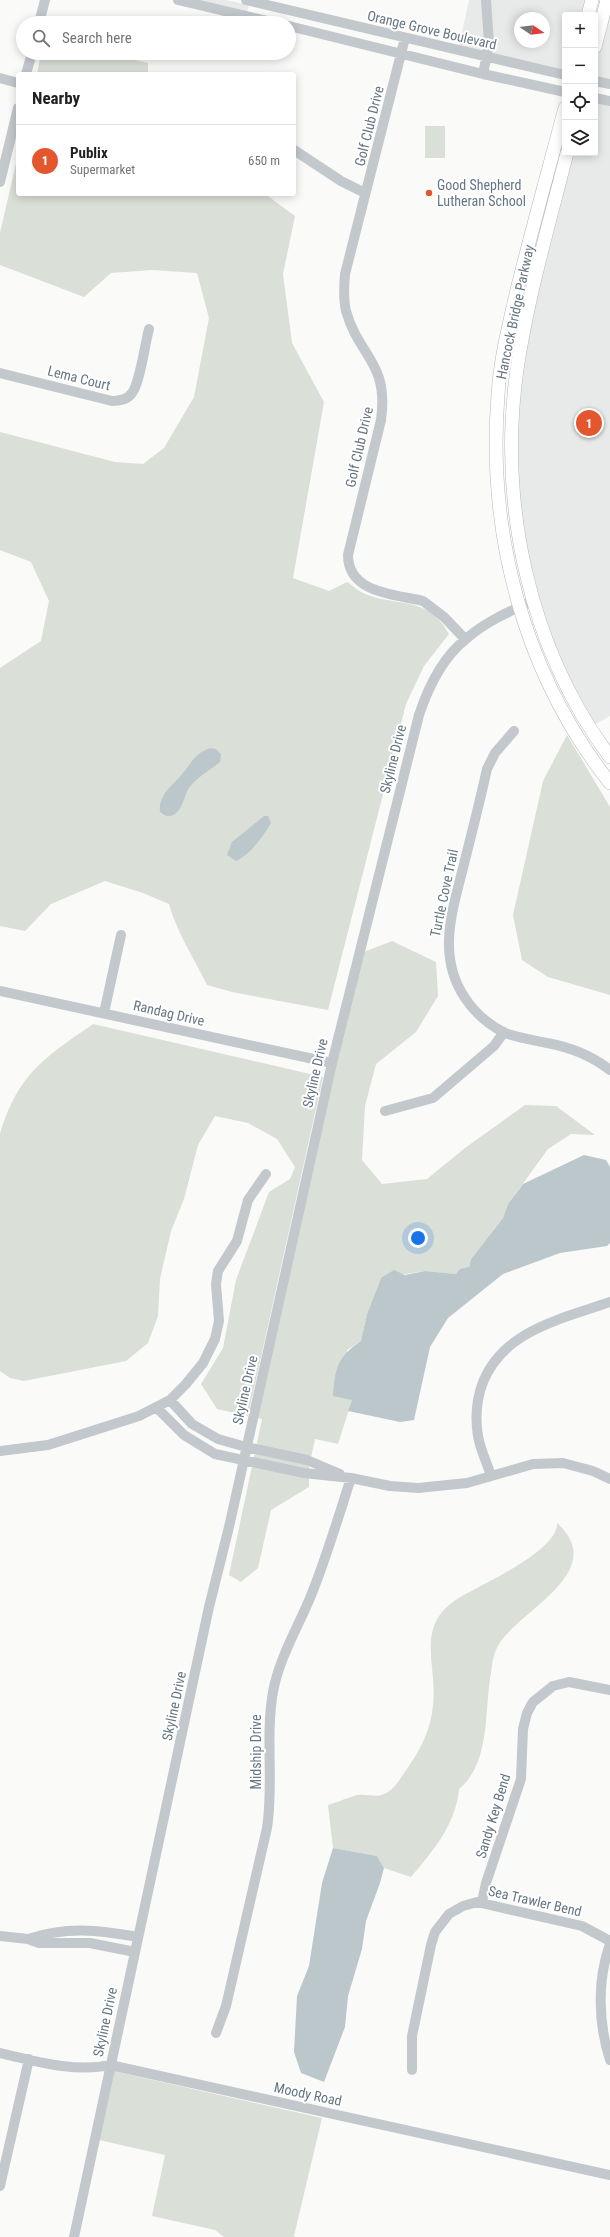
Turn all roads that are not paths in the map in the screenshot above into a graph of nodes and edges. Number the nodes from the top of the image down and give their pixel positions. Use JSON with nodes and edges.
{"nodes":[{"id":1,"x":45,"y":0,"type":"edge"},
{"id":2,"x":178,"y":0,"type":"edge"},
{"id":3,"x":246,"y":0,"type":"edge"},
{"id":4,"x":486,"y":0,"type":"edge"},
{"id":5,"x":592,"y":0,"type":"edge"},
{"id":6,"x":607,"y":0,"type":"edge"},
{"id":7,"x":271,"y":6,"type":"junction"},
{"id":8,"x":589,"y":12,"type":"edge"},
{"id":9,"x":41,"y":16,"type":"edge"},
{"id":10,"x":246,"y":16,"type":"edge"},
{"id":11,"x":272,"y":16,"type":"edge"},
{"id":12,"x":296,"y":28,"type":"edge"},
{"id":13,"x":598,"y":35,"type":"edge"},
{"id":14,"x":405,"y":38,"type":"junction"},
{"id":15,"x":401,"y":52,"type":"junction"},
{"id":16,"x":488,"y":57,"type":"junction"},
{"id":17,"x":30,"y":60,"type":"edge"},
{"id":18,"x":27,"y":72,"type":"edge"},
{"id":19,"x":483,"y":74,"type":"junction"},
{"id":20,"x":562,"y":74,"type":"edge"},
{"id":21,"x":0,"y":78,"type":"edge"},
{"id":22,"x":16,"y":82,"type":"edge"},
{"id":23,"x":598,"y":82,"type":"edge"},
{"id":24,"x":610,"y":84,"type":"edge"},
{"id":25,"x":562,"y":91,"type":"edge"},
{"id":26,"x":598,"y":99,"type":"edge"},
{"id":27,"x":610,"y":101,"type":"edge"},
{"id":28,"x":16,"y":116,"type":"edge"},
{"id":29,"x":562,"y":120,"type":"edge"},
{"id":30,"x":296,"y":151,"type":"edge"},
{"id":31,"x":566,"y":156,"type":"edge"},
{"id":32,"x":0,"y":182,"type":"edge"},
{"id":33,"x":366,"y":193,"type":"junction"},
{"id":34,"x":149,"y":329,"type":"dead end"},
{"id":35,"x":0,"y":373,"type":"edge"},
{"id":36,"x":533,"y":600,"type":"junction"},
{"id":37,"x":519,"y":607,"type":"junction"},
{"id":38,"x":464,"y":639,"type":"junction"},
{"id":39,"x":514,"y":731,"type":"dead end"},
{"id":40,"x":610,"y":757,"type":"edge"},
{"id":41,"x":610,"y":783,"type":"edge"},
{"id":42,"x":121,"y":935,"type":"dead end"},
{"id":43,"x":0,"y":991,"type":"edge"},
{"id":44,"x":104,"y":1013,"type":"junction"},
{"id":45,"x":504,"y":1032,"type":"junction"},
{"id":46,"x":332,"y":1063,"type":"junction"},
{"id":47,"x":610,"y":1070,"type":"edge"},
{"id":48,"x":384,"y":1111,"type":"dead end"},
{"id":49,"x":266,"y":1174,"type":"dead end"},
{"id":50,"x":610,"y":1302,"type":"edge"},
{"id":51,"x":170,"y":1400,"type":"junction"},
{"id":52,"x":157,"y":1408,"type":"junction"},
{"id":53,"x":199,"y":1428,"type":"junction"},
{"id":54,"x":191,"y":1440,"type":"junction"},
{"id":55,"x":246,"y":1447,"type":"junction"},
{"id":56,"x":0,"y":1451,"type":"edge"},
{"id":57,"x":244,"y":1460,"type":"junction"},
{"id":58,"x":491,"y":1476,"type":"junction"},
{"id":59,"x":351,"y":1478,"type":"junction"},
{"id":60,"x":610,"y":1479,"type":"edge"},
{"id":61,"x":610,"y":1690,"type":"edge"},
{"id":62,"x":482,"y":1902,"type":"junction"},
{"id":63,"x":0,"y":1936,"type":"edge"},
{"id":64,"x":138,"y":1937,"type":"junction"},
{"id":65,"x":28,"y":1939,"type":"junction"},
{"id":66,"x":610,"y":1942,"type":"edge"},
{"id":67,"x":135,"y":1952,"type":"junction"},
{"id":68,"x":216,"y":2033,"type":"dead end"},
{"id":69,"x":0,"y":2053,"type":"edge"},
{"id":70,"x":29,"y":2059,"type":"junction"},
{"id":71,"x":610,"y":2060,"type":"edge"},
{"id":72,"x":110,"y":2065,"type":"junction"},
{"id":73,"x":412,"y":2070,"type":"dead end"},
{"id":74,"x":610,"y":2175,"type":"edge"},
{"id":75,"x":0,"y":2186,"type":"edge"},
{"id":76,"x":74,"y":2237,"type":"edge"}],
"edges":[{"from":1,"to":9,"type":"street"},
{"from":2,"to":10,"type":"street"},
{"from":3,"to":7,"type":"street","name":"Orange Grove Boulevard"},
{"from":4,"to":16,"type":"street"},
{"from":5,"to":8,"type":"main road"},
{"from":6,"to":13,"type":"main road"},
{"from":7,"to":11,"type":"street"},
{"from":7,"to":14,"type":"street","name":"Orange Grove Boulevard"},
{"from":12,"to":15,"type":"street","name":"Orange Grove Boulevard"},
{"from":14,"to":15,"type":"street","name":"Golf Club Drive"},
{"from":14,"to":16,"type":"street","name":"Orange Grove Boulevard"},
{"from":15,"to":19,"type":"street","name":"Orange Grove Boulevard"},
{"from":15,"to":33,"type":"street","name":"Golf Club Drive"},
{"from":16,"to":19,"type":"street"},
{"from":16,"to":20,"type":"street","name":"Orange Grove Boulevard"},
{"from":17,"to":18,"type":"street"},
{"from":19,"to":25,"type":"street","name":"Orange Grove Boulevard"},
{"from":21,"to":22,"type":"street"},
{"from":23,"to":24,"type":"street"},
{"from":26,"to":27,"type":"street"},
{"from":28,"to":32,"type":"street"},
{"from":29,"to":37,"type":"main road","name":"Hancock Bridge Parkway"},
{"from":30,"to":33,"type":"street"},
{"from":31,"to":36,"type":"main road","name":"Hancock Bridge Parkway"},
{"from":33,"to":38,"type":"street","name":"Golf Club Drive"},
{"from":34,"to":35,"type":"street","name":"Lema Court"},
{"from":36,"to":37,"type":"street","name":"Skyline Drive"},
{"from":36,"to":40,"type":"main road","name":"Hancock Bridge Parkway"},
{"from":37,"to":38,"type":"street","name":"Skyline Drive"},
{"from":37,"to":41,"type":"main road","name":"Hancock Bridge Parkway"},
{"from":38,"to":46,"type":"street","name":"Skyline Drive"},
{"from":39,"to":45,"type":"street","name":"Turtle Cove Trail"},
{"from":42,"to":44,"type":"street"},
{"from":43,"to":44,"type":"street","name":"Randag Drive"},
{"from":44,"to":46,"type":"street","name":"Randag Drive"},
{"from":45,"to":47,"type":"street","name":"Turtle Cove Trail"},
{"from":45,"to":48,"type":"street"},
{"from":46,"to":55,"type":"street","name":"Skyline Drive"},
{"from":49,"to":51,"type":"street"},
{"from":50,"to":58,"type":"street"},
{"from":51,"to":52,"type":"street"},
{"from":51,"to":53,"type":"street"},
{"from":52,"to":54,"type":"street"},
{"from":52,"to":56,"type":"street"},
{"from":53,"to":54,"type":"street"},
{"from":53,"to":55,"type":"street"},
{"from":54,"to":57,"type":"street"},
{"from":55,"to":57,"type":"street","name":"Skyline Drive"},
{"from":55,"to":59,"type":"street"},
{"from":57,"to":59,"type":"street"},
{"from":57,"to":64,"type":"street","name":"Skyline Drive"},
{"from":58,"to":59,"type":"street"},
{"from":58,"to":60,"type":"street"},
{"from":59,"to":68,"type":"street","name":"Midship Drive"},
{"from":61,"to":62,"type":"street","name":"Sandy Key Bend"},
{"from":62,"to":66,"type":"street","name":"Sea Trawler Bend"},
{"from":62,"to":73,"type":"street","name":"Sea Trawler Bend"},
{"from":63,"to":65,"type":"street"},
{"from":64,"to":65,"type":"street"},
{"from":64,"to":67,"type":"street","name":"Skyline Drive"},
{"from":65,"to":67,"type":"street"},
{"from":66,"to":71,"type":"street"},
{"from":67,"to":72,"type":"street","name":"Skyline Drive"},
{"from":69,"to":70,"type":"street","name":"Moody Road"},
{"from":70,"to":72,"type":"street","name":"Moody Road"},
{"from":70,"to":75,"type":"street"},
{"from":72,"to":74,"type":"street","name":"Moody Road"},
{"from":72,"to":76,"type":"street","name":"Skyline Drive"}]}
